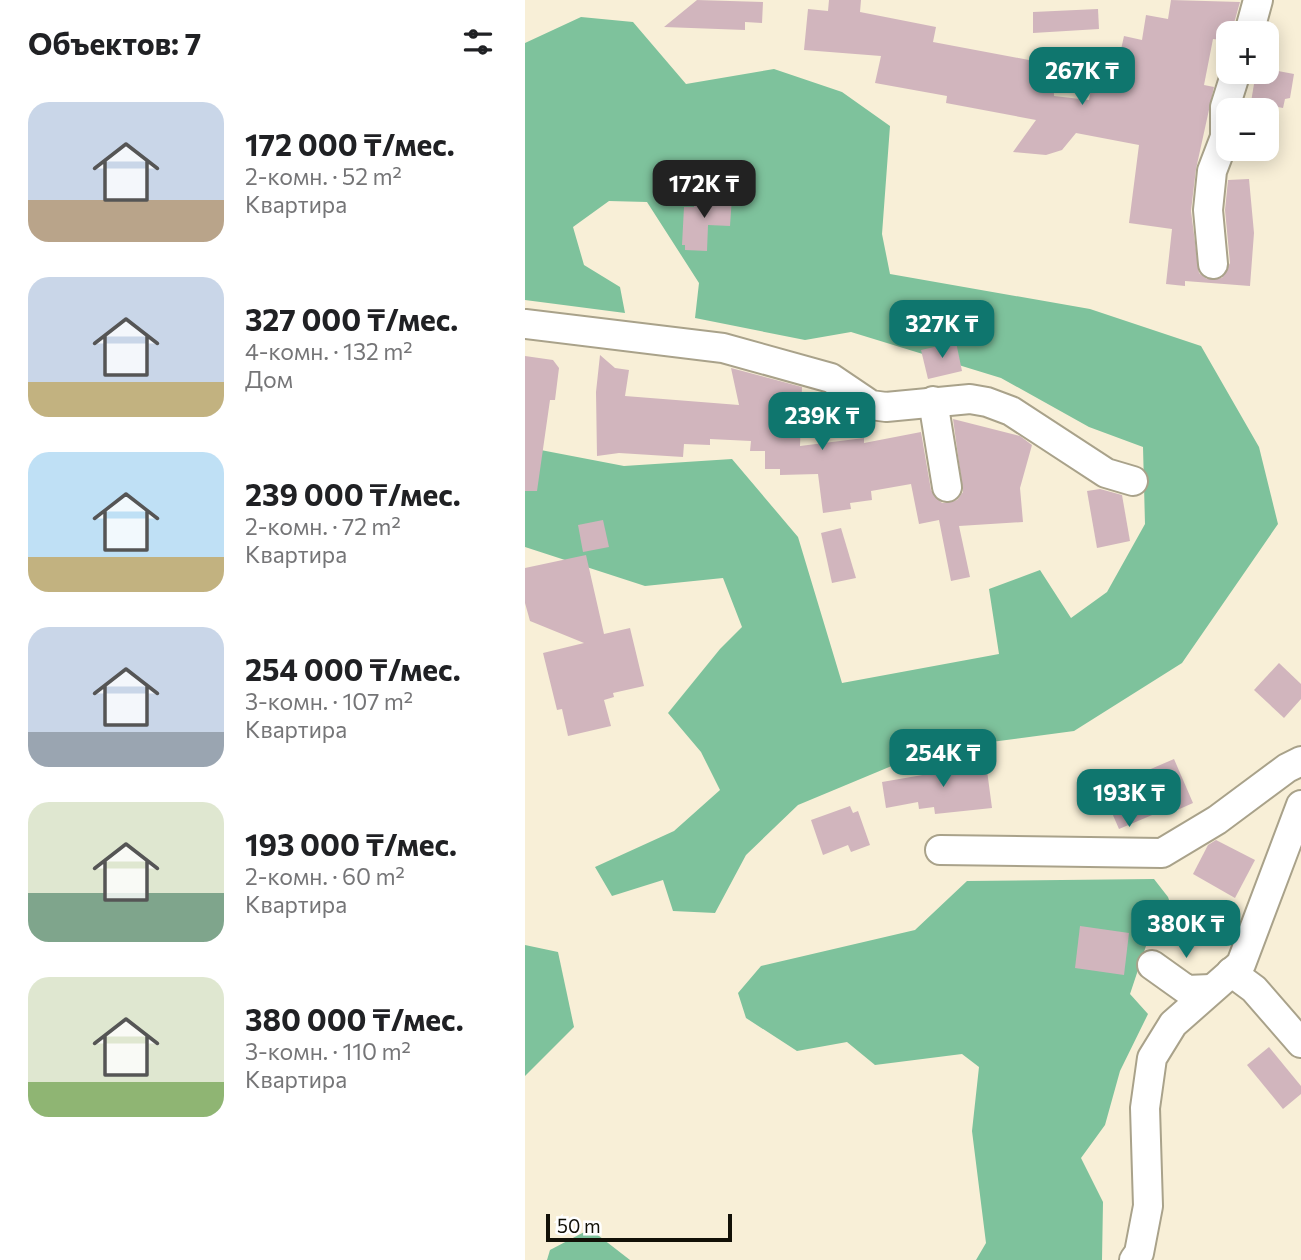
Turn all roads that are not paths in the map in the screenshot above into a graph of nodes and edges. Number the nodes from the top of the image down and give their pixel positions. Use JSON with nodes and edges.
{"nodes":[{"id":1,"x":1258,"y":0,"type":"edge"},
{"id":2,"x":1252,"y":21,"type":"edge"},
{"id":3,"x":1232,"y":84,"type":"edge"},
{"id":4,"x":1213,"y":264,"type":"dead end"},
{"id":5,"x":525,"y":324,"type":"edge"},
{"id":6,"x":933,"y":401,"type":"junction"},
{"id":7,"x":1133,"y":481,"type":"dead end"},
{"id":8,"x":947,"y":487,"type":"dead end"},
{"id":9,"x":1301,"y":761,"type":"edge"},
{"id":10,"x":1301,"y":805,"type":"edge"},
{"id":11,"x":940,"y":850,"type":"dead end"},
{"id":12,"x":1151,"y":965,"type":"dead end"},
{"id":13,"x":1221,"y":981,"type":"junction"},
{"id":14,"x":1301,"y":1043,"type":"edge"},
{"id":15,"x":1135,"y":1260,"type":"edge"}],
"edges":[{"from":1,"to":2,"type":"street"},
{"from":3,"to":4,"type":"street"},
{"from":5,"to":6,"type":"street"},
{"from":6,"to":7,"type":"street"},
{"from":6,"to":8,"type":"street"},
{"from":9,"to":11,"type":"street"},
{"from":10,"to":13,"type":"street"},
{"from":12,"to":13,"type":"street"},
{"from":13,"to":14,"type":"street"},
{"from":13,"to":15,"type":"street"}]}
